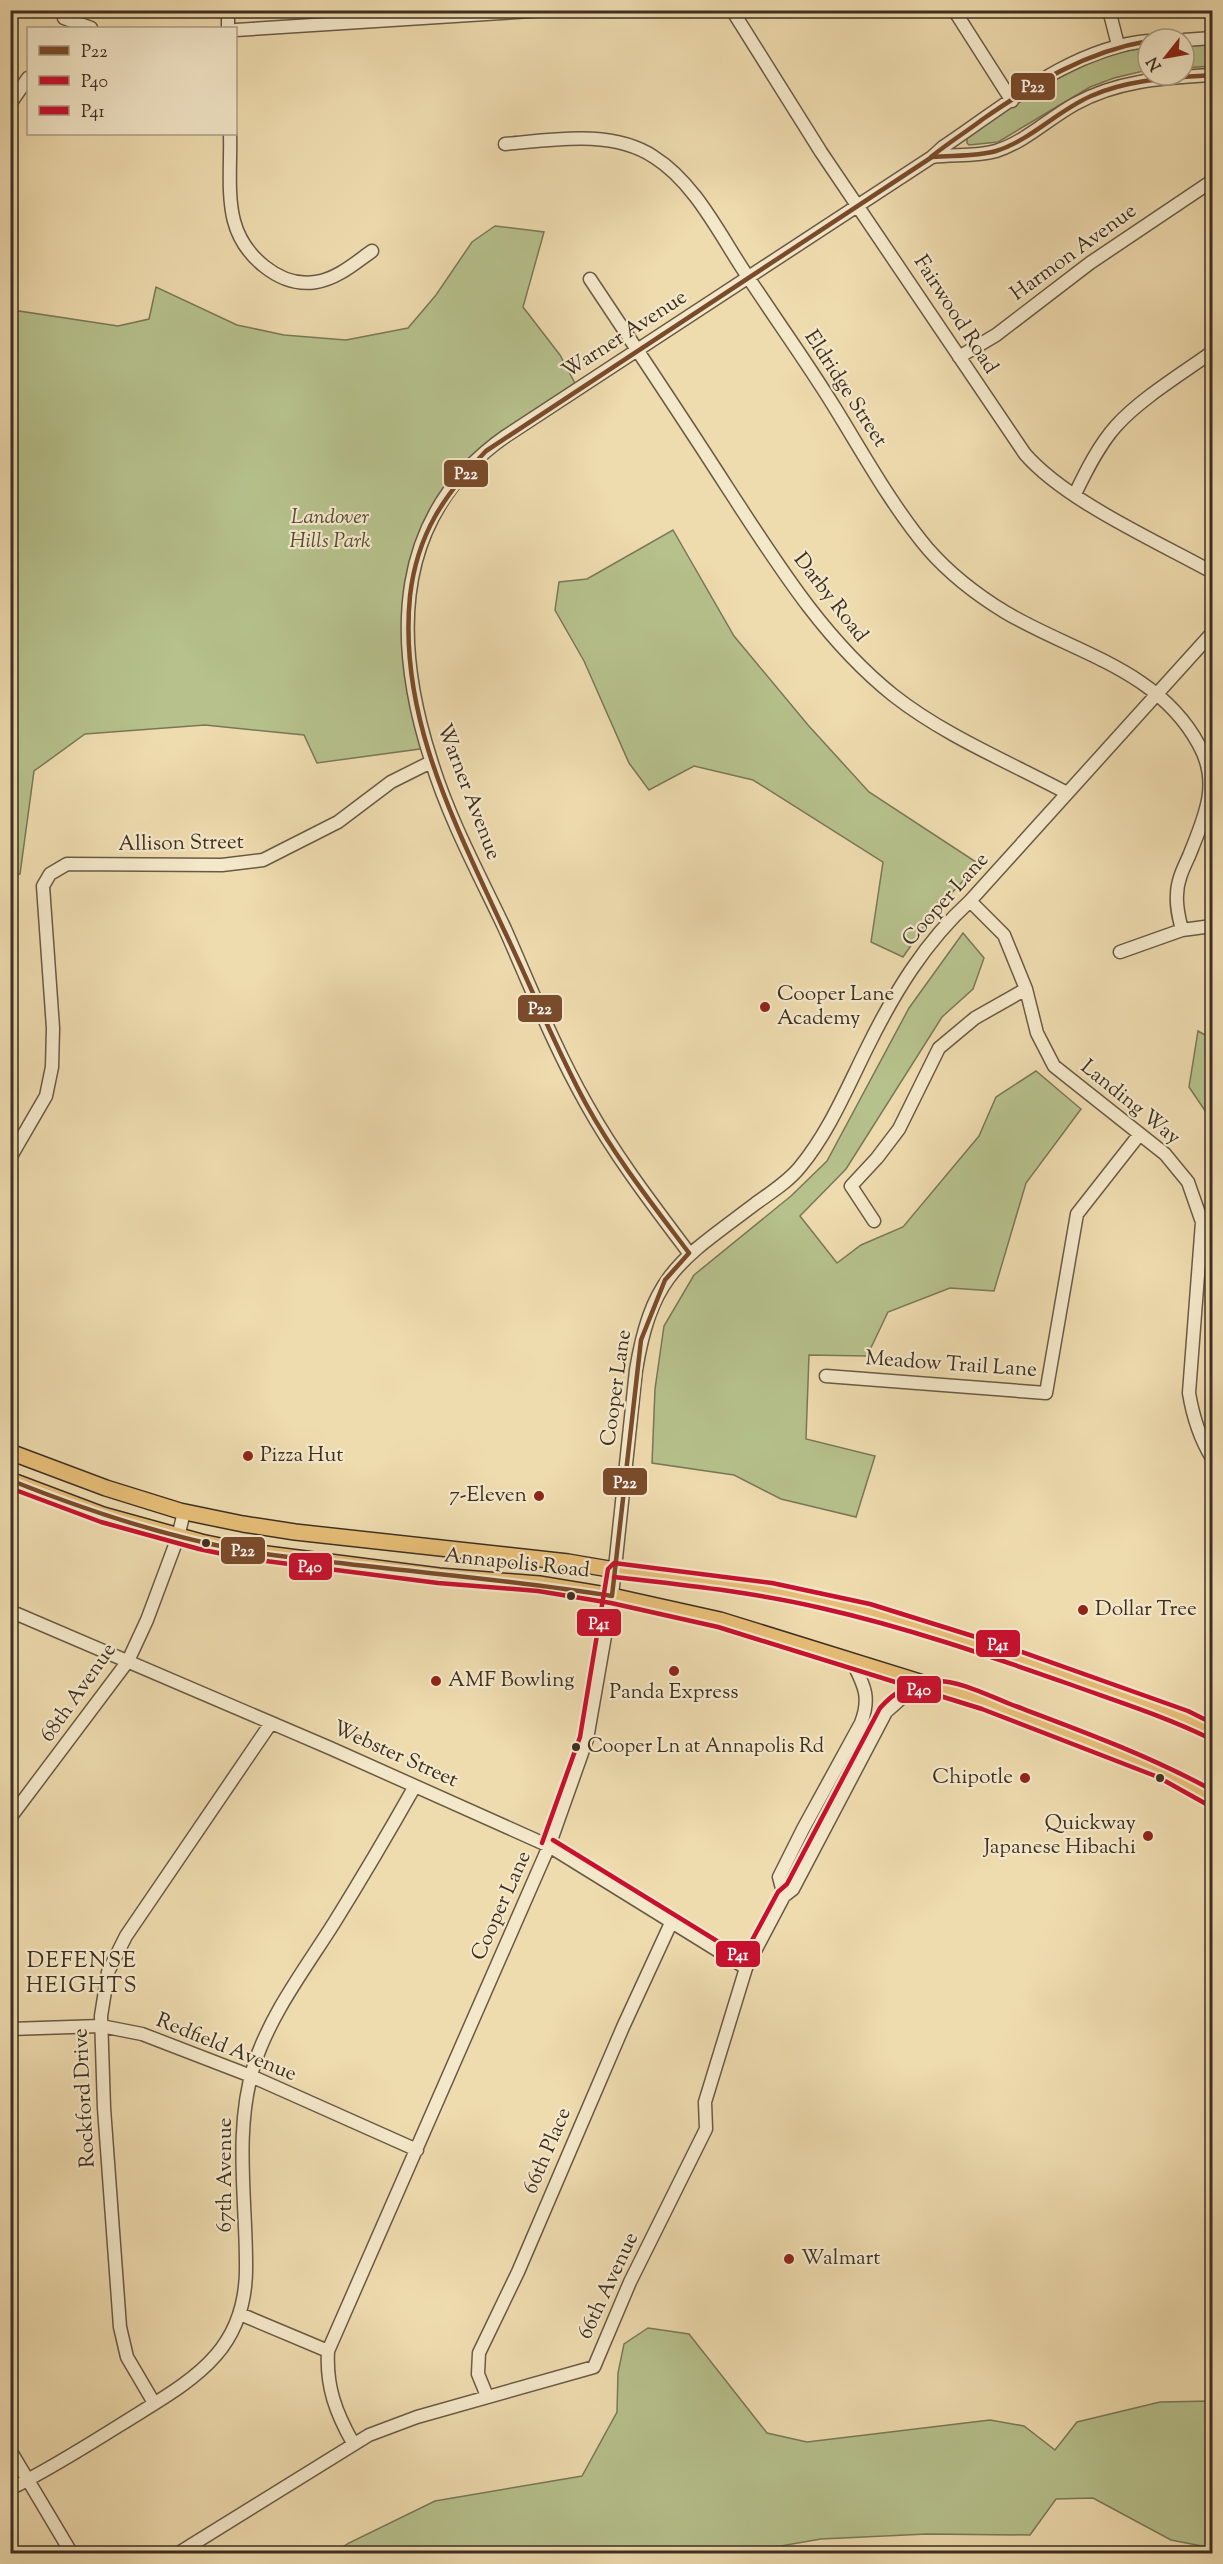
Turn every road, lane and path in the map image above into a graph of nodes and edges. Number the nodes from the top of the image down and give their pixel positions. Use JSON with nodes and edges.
{"nodes":[{"id":1,"x":228,"y":10,"type":"edge"},
{"id":2,"x":548,"y":10,"type":"edge"},
{"id":3,"x":732,"y":10,"type":"edge"},
{"id":4,"x":954,"y":10,"type":"edge"},
{"id":5,"x":1109,"y":10,"type":"edge"},
{"id":6,"x":64,"y":19,"type":"edge"},
{"id":7,"x":88,"y":27,"type":"edge"},
{"id":8,"x":228,"y":27,"type":"edge"},
{"id":9,"x":237,"y":30,"type":"edge"},
{"id":10,"x":1212,"y":38,"type":"edge"},
{"id":11,"x":1196,"y":39,"type":"edge"},
{"id":12,"x":1136,"y":43,"type":"edge"},
{"id":13,"x":1118,"y":45,"type":"junction"},
{"id":14,"x":1212,"y":75,"type":"edge"},
{"id":15,"x":27,"y":79,"type":"edge"},
{"id":16,"x":1012,"y":101,"type":"junction"},
{"id":17,"x":10,"y":104,"type":"edge"},
{"id":18,"x":230,"y":135,"type":"edge"},
{"id":19,"x":505,"y":144,"type":"dead end"},
{"id":20,"x":932,"y":157,"type":"junction"},
{"id":21,"x":1212,"y":181,"type":"edge"},
{"id":22,"x":858,"y":204,"type":"junction"},
{"id":23,"x":372,"y":251,"type":"dead end"},
{"id":24,"x":748,"y":278,"type":"junction"},
{"id":25,"x":590,"y":279,"type":"dead end"},
{"id":26,"x":638,"y":350,"type":"junction"},
{"id":27,"x":1212,"y":352,"type":"edge"},
{"id":28,"x":959,"y":357,"type":"junction"},
{"id":29,"x":1075,"y":494,"type":"junction"},
{"id":30,"x":1212,"y":572,"type":"edge"},
{"id":31,"x":1212,"y":633,"type":"edge"},
{"id":32,"x":1157,"y":694,"type":"junction"},
{"id":33,"x":431,"y":762,"type":"junction"},
{"id":34,"x":1211,"y":777,"type":"edge"},
{"id":35,"x":1067,"y":794,"type":"junction"},
{"id":36,"x":1212,"y":794,"type":"edge"},
{"id":37,"x":970,"y":901,"type":"junction"},
{"id":38,"x":1212,"y":926,"type":"edge"},
{"id":39,"x":1182,"y":930,"type":"junction"},
{"id":40,"x":1120,"y":952,"type":"dead end"},
{"id":41,"x":1026,"y":989,"type":"junction"},
{"id":42,"x":1139,"y":1135,"type":"junction"},
{"id":43,"x":10,"y":1158,"type":"edge"},
{"id":44,"x":874,"y":1221,"type":"dead end"},
{"id":45,"x":689,"y":1253,"type":"junction"},
{"id":46,"x":826,"y":1376,"type":"dead end"},
{"id":47,"x":10,"y":1452,"type":"edge"},
{"id":48,"x":1212,"y":1458,"type":"edge"},
{"id":49,"x":10,"y":1480,"type":"edge"},
{"id":50,"x":184,"y":1512,"type":"junction"},
{"id":51,"x":178,"y":1537,"type":"junction"},
{"id":52,"x":615,"y":1570,"type":"junction"},
{"id":53,"x":612,"y":1596,"type":"junction"},
{"id":54,"x":10,"y":1611,"type":"edge"},
{"id":55,"x":128,"y":1661,"type":"junction"},
{"id":56,"x":852,"y":1661,"type":"junction"},
{"id":57,"x":935,"y":1688,"type":"junction"},
{"id":58,"x":271,"y":1723,"type":"junction"},
{"id":59,"x":1212,"y":1731,"type":"edge"},
{"id":60,"x":415,"y":1786,"type":"junction"},
{"id":61,"x":1212,"y":1798,"type":"edge"},
{"id":62,"x":10,"y":1818,"type":"edge"},
{"id":63,"x":549,"y":1846,"type":"junction"},
{"id":64,"x":784,"y":1896,"type":"junction"},
{"id":65,"x":670,"y":1923,"type":"junction"},
{"id":66,"x":746,"y":1968,"type":"junction"},
{"id":67,"x":101,"y":2026,"type":"junction"},
{"id":68,"x":10,"y":2029,"type":"edge"},
{"id":69,"x":251,"y":2076,"type":"junction"},
{"id":70,"x":417,"y":2150,"type":"junction"},
{"id":71,"x":240,"y":2314,"type":"junction"},
{"id":72,"x":328,"y":2351,"type":"junction"},
{"id":73,"x":487,"y":2396,"type":"junction"},
{"id":74,"x":154,"y":2403,"type":"junction"},
{"id":75,"x":353,"y":2443,"type":"junction"},
{"id":76,"x":10,"y":2451,"type":"edge"},
{"id":77,"x":28,"y":2480,"type":"junction"},
{"id":78,"x":10,"y":2489,"type":"edge"},
{"id":79,"x":72,"y":2553,"type":"edge"},
{"id":80,"x":177,"y":2553,"type":"edge"}],
"edges":[{"from":1,"to":8,"type":"street"},
{"from":2,"to":9,"type":"street"},
{"from":3,"to":22,"type":"street","name":"Fairwood Road"},
{"from":4,"to":16,"type":"street"},
{"from":5,"to":13,"type":"street"},
{"from":6,"to":7,"type":"street"},
{"from":10,"to":11,"type":"street"},
{"from":12,"to":13,"type":"street","name":"Warner Avenue"},
{"from":13,"to":16,"type":"street","name":"Warner Avenue"},
{"from":14,"to":20,"type":"street","name":"Warner Avenue"},
{"from":15,"to":17,"type":"street"},
{"from":16,"to":20,"type":"street","name":"Warner Avenue"},
{"from":18,"to":23,"type":"street"},
{"from":19,"to":24,"type":"street","name":"Eldridge Street"},
{"from":20,"to":22,"type":"street","name":"Warner Avenue"},
{"from":21,"to":28,"type":"street","name":"Harmon Avenue"},
{"from":22,"to":24,"type":"street","name":"Warner Avenue"},
{"from":22,"to":28,"type":"street","name":"Fairwood Road"},
{"from":24,"to":26,"type":"street","name":"Warner Avenue"},
{"from":24,"to":32,"type":"street","name":"Eldridge Street"},
{"from":25,"to":26,"type":"street","name":"Darby Road"},
{"from":26,"to":33,"type":"street","name":"Warner Avenue"},
{"from":26,"to":35,"type":"street","name":"Darby Road"},
{"from":27,"to":29,"type":"street"},
{"from":28,"to":29,"type":"street","name":"Fairwood Road"},
{"from":29,"to":30,"type":"street","name":"Fairwood Road"},
{"from":31,"to":32,"type":"street","name":"Cooper Lane"},
{"from":32,"to":34,"type":"street","name":"Eldridge Street"},
{"from":32,"to":35,"type":"street","name":"Cooper Lane"},
{"from":33,"to":43,"type":"street","name":"Allison Street"},
{"from":33,"to":45,"type":"street","name":"Warner Avenue"},
{"from":34,"to":36,"type":"street","name":"Eldridge Street"},
{"from":35,"to":37,"type":"street","name":"Cooper Lane"},
{"from":36,"to":39,"type":"street"},
{"from":37,"to":41,"type":"street","name":"Landing Way"},
{"from":37,"to":45,"type":"street","name":"Cooper Lane"},
{"from":38,"to":39,"type":"street"},
{"from":39,"to":40,"type":"street"},
{"from":41,"to":42,"type":"street","name":"Landing Way"},
{"from":41,"to":44,"type":"street"},
{"from":42,"to":46,"type":"street","name":"Meadow Trail Lane"},
{"from":42,"to":48,"type":"street","name":"Landing Way"},
{"from":45,"to":52,"type":"street","name":"Cooper Lane"},
{"from":47,"to":50,"type":"main road","name":"Annapolis Road"},
{"from":49,"to":51,"type":"main road","name":"Annapolis Road"},
{"from":50,"to":51,"type":"street","name":"68th Avenue"},
{"from":50,"to":52,"type":"main road","name":"Annapolis Road"},
{"from":51,"to":53,"type":"main road","name":"Annapolis Road"},
{"from":51,"to":55,"type":"street","name":"68th Avenue"},
{"from":52,"to":53,"type":"street","name":"Cooper Lane"},
{"from":52,"to":59,"type":"main road","name":"Annapolis Road"},
{"from":53,"to":56,"type":"main road","name":"Annapolis Road"},
{"from":53,"to":63,"type":"street","name":"Cooper Lane"},
{"from":54,"to":55,"type":"street","name":"Webster Street"},
{"from":55,"to":58,"type":"street","name":"Webster Street"},
{"from":55,"to":62,"type":"street","name":"68th Avenue"},
{"from":56,"to":57,"type":"main road","name":"Annapolis Road"},
{"from":56,"to":64,"type":"street","name":"66th Avenue"},
{"from":57,"to":61,"type":"main road","name":"Annapolis Road"},
{"from":57,"to":64,"type":"street","name":"66th Avenue"},
{"from":58,"to":60,"type":"street","name":"Webster Street"},
{"from":58,"to":67,"type":"street","name":"Rockford Drive"},
{"from":60,"to":63,"type":"street","name":"Webster Street"},
{"from":60,"to":69,"type":"street","name":"67th Avenue"},
{"from":63,"to":65,"type":"street","name":"Webster Street"},
{"from":63,"to":70,"type":"street","name":"Cooper Lane"},
{"from":64,"to":66,"type":"street","name":"66th Avenue"},
{"from":65,"to":66,"type":"street","name":"Webster Street"},
{"from":65,"to":73,"type":"street","name":"66th Place"},
{"from":66,"to":73,"type":"street","name":"66th Avenue"},
{"from":67,"to":68,"type":"street","name":"Redfield Avenue"},
{"from":67,"to":69,"type":"street","name":"Redfield Avenue"},
{"from":67,"to":74,"type":"street","name":"Rockford Drive"},
{"from":69,"to":70,"type":"street","name":"Redfield Avenue"},
{"from":69,"to":71,"type":"street","name":"67th Avenue"},
{"from":70,"to":72,"type":"street","name":"Cooper Lane"},
{"from":71,"to":72,"type":"street"},
{"from":71,"to":74,"type":"street","name":"67th Avenue"},
{"from":72,"to":75,"type":"street","name":"Cooper Lane"},
{"from":73,"to":75,"type":"street","name":"66th Avenue"},
{"from":74,"to":77,"type":"street","name":"67th Avenue"},
{"from":75,"to":80,"type":"street","name":"66th Avenue"},
{"from":76,"to":77,"type":"street"},
{"from":77,"to":78,"type":"street","name":"67th Avenue"},
{"from":77,"to":79,"type":"street"}]}
